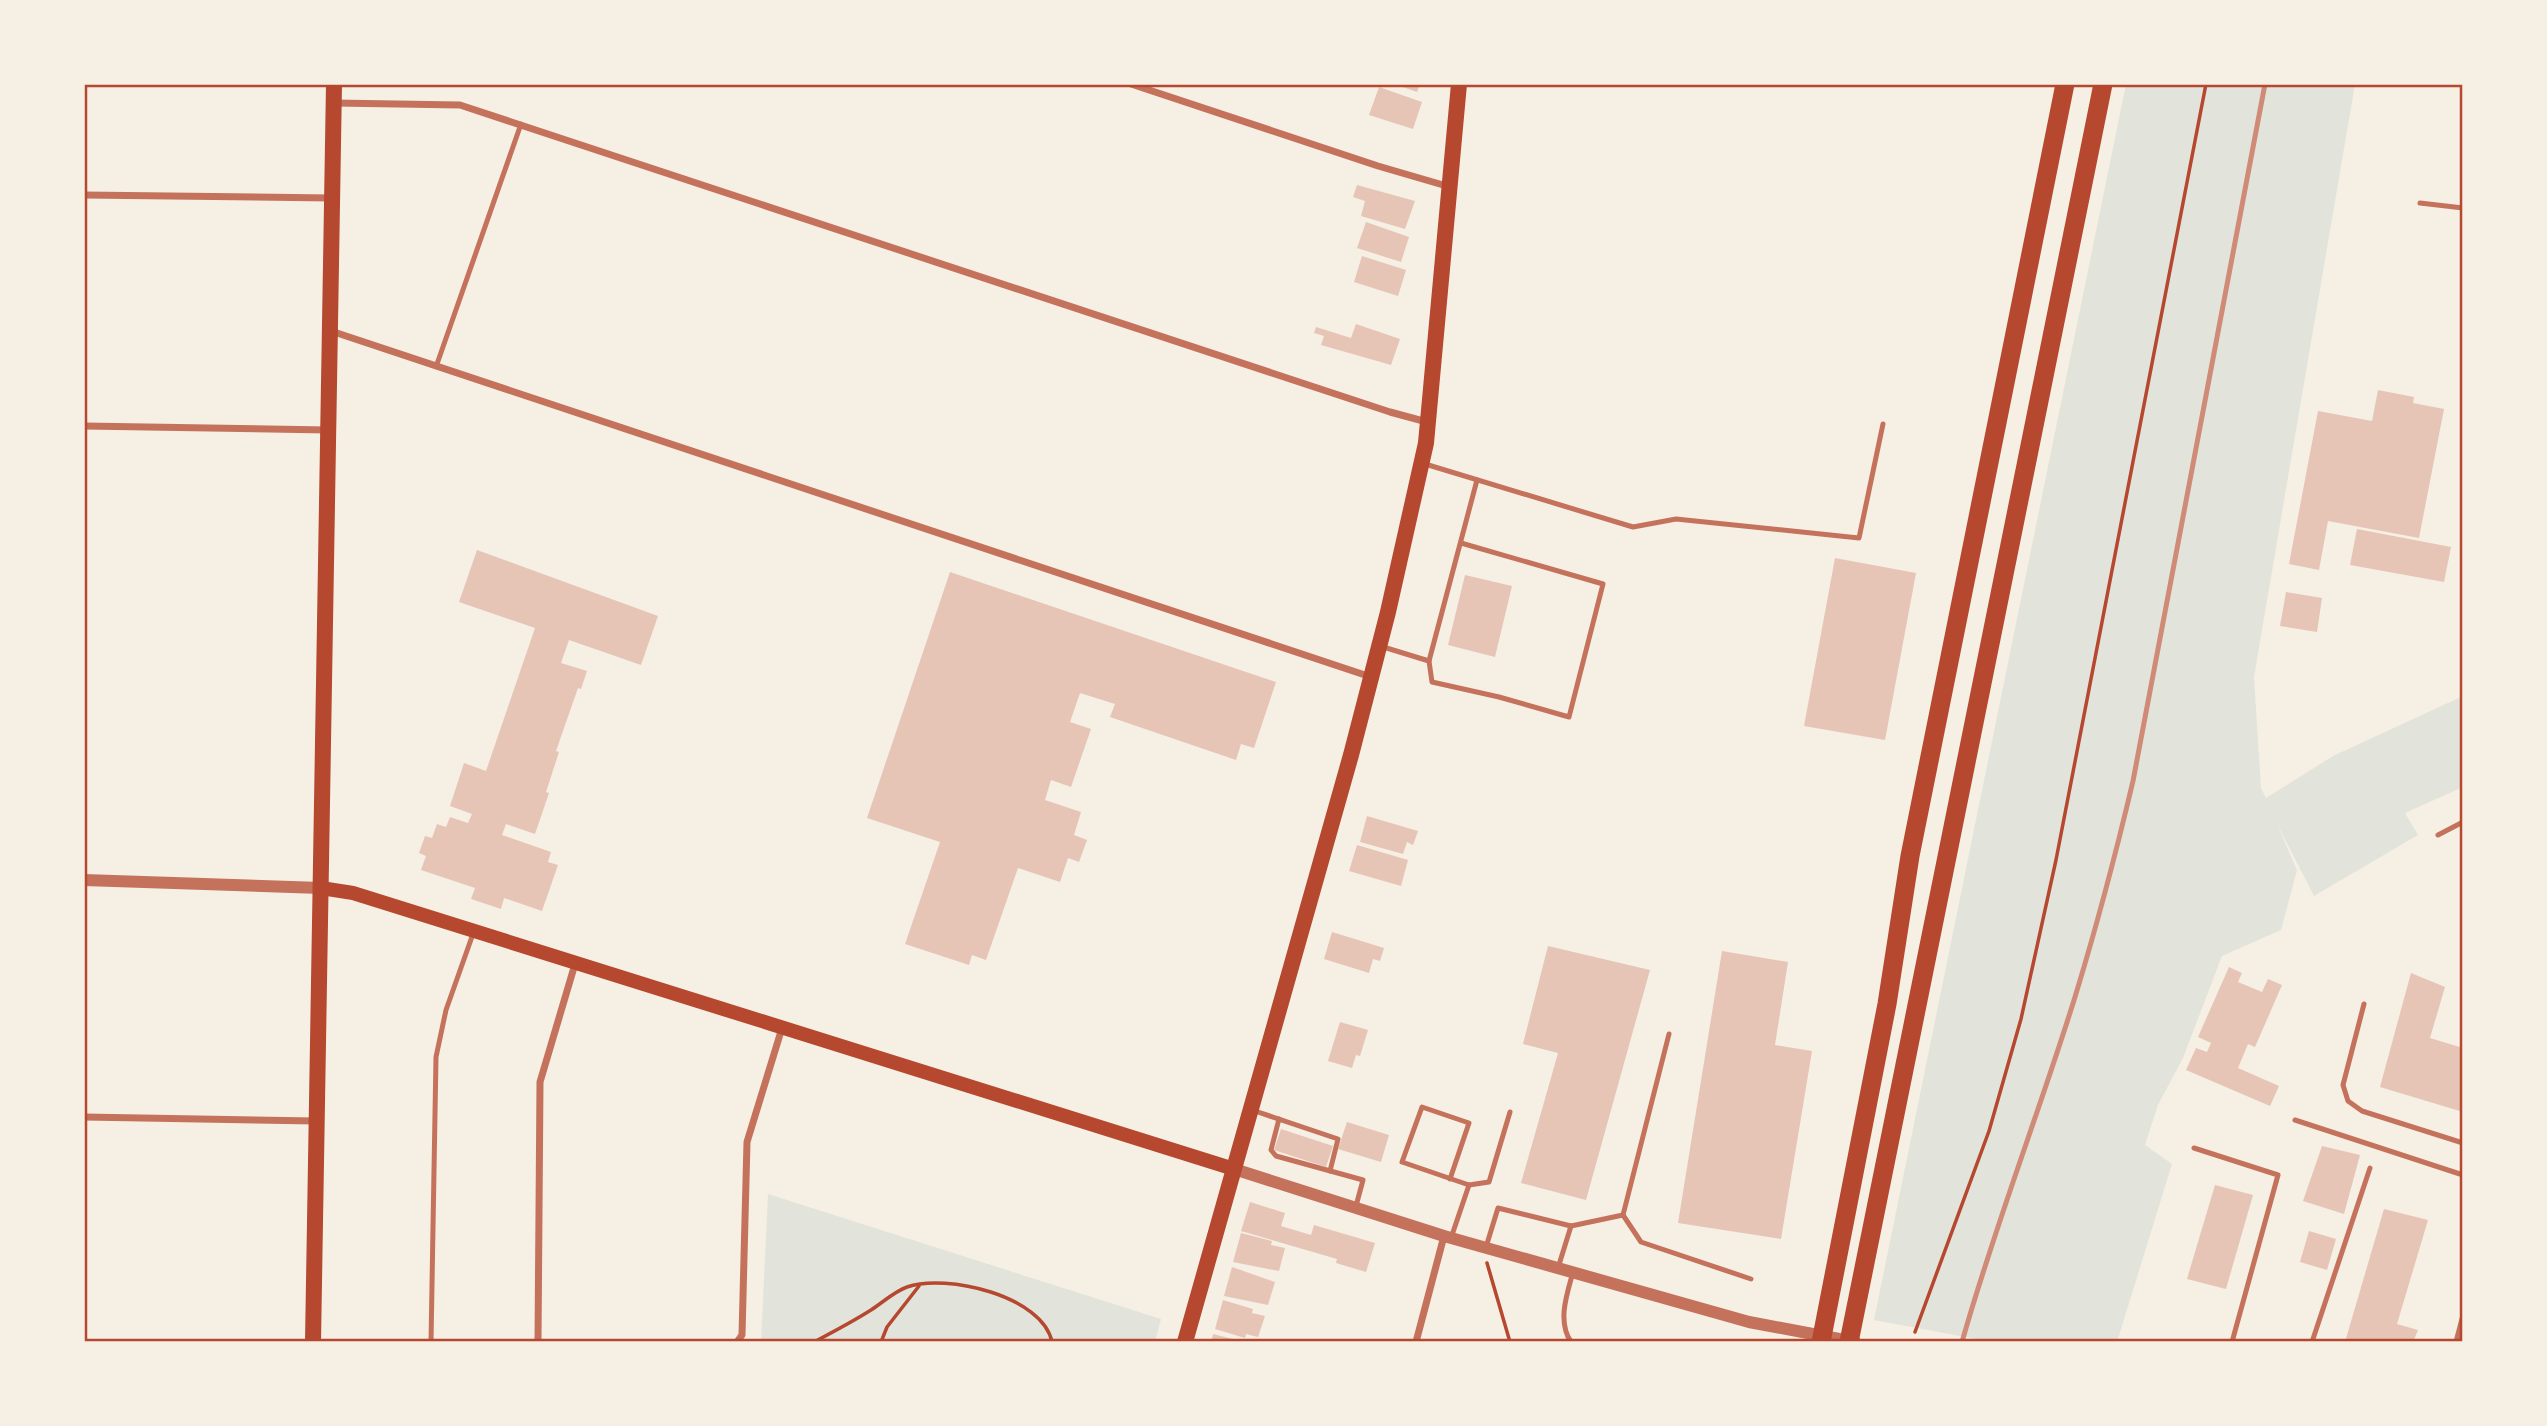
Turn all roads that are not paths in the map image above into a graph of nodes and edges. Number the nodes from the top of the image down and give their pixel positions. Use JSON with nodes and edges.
{"nodes":[{"id":1,"x":334,"y":84,"type":"edge"},
{"id":2,"x":1131,"y":84,"type":"edge"},
{"id":3,"x":1459,"y":84,"type":"edge"},
{"id":4,"x":2065,"y":84,"type":"edge"},
{"id":5,"x":2103,"y":84,"type":"edge"},
{"id":6,"x":334,"y":103,"type":"junction"},
{"id":7,"x":521,"y":124,"type":"junction"},
{"id":8,"x":1450,"y":187,"type":"junction"},
{"id":9,"x":84,"y":195,"type":"edge"},
{"id":10,"x":331,"y":198,"type":"junction"},
{"id":11,"x":2420,"y":203,"type":"dead end"},
{"id":12,"x":2463,"y":208,"type":"edge"},
{"id":13,"x":331,"y":331,"type":"junction"},
{"id":14,"x":437,"y":364,"type":"junction"},
{"id":15,"x":1427,"y":422,"type":"junction"},
{"id":16,"x":1884,"y":424,"type":"dead end"},
{"id":17,"x":84,"y":426,"type":"edge"},
{"id":18,"x":328,"y":430,"type":"junction"},
{"id":19,"x":1422,"y":463,"type":"junction"},
{"id":20,"x":1477,"y":480,"type":"junction"},
{"id":21,"x":1461,"y":543,"type":"junction"},
{"id":22,"x":1379,"y":646,"type":"junction"},
{"id":23,"x":1429,"y":661,"type":"junction"},
{"id":24,"x":1371,"y":677,"type":"junction"},
{"id":25,"x":2463,"y":822,"type":"edge"},
{"id":26,"x":2438,"y":835,"type":"dead end"},
{"id":27,"x":84,"y":880,"type":"edge"},
{"id":28,"x":321,"y":888,"type":"junction"},
{"id":29,"x":474,"y":931,"type":"junction"},
{"id":30,"x":575,"y":964,"type":"junction"},
{"id":31,"x":2364,"y":1004,"type":"dead end"},
{"id":32,"x":782,"y":1028,"type":"junction"},
{"id":33,"x":1670,"y":1034,"type":"dead end"},
{"id":34,"x":1251,"y":1109,"type":"junction"},
{"id":35,"x":1510,"y":1112,"type":"dead end"},
{"id":36,"x":84,"y":1117,"type":"edge"},
{"id":37,"x":1279,"y":1119,"type":"junction"},
{"id":38,"x":2295,"y":1120,"type":"dead end"},
{"id":39,"x":317,"y":1121,"type":"junction"},
{"id":40,"x":2463,"y":1143,"type":"edge"},
{"id":41,"x":2194,"y":1148,"type":"dead end"},
{"id":42,"x":2370,"y":1168,"type":"dead end"},
{"id":43,"x":1234,"y":1169,"type":"junction"},
{"id":44,"x":1330,"y":1171,"type":"junction"},
{"id":45,"x":2463,"y":1175,"type":"edge"},
{"id":46,"x":1450,"y":1179,"type":"junction"},
{"id":47,"x":1469,"y":1185,"type":"junction"},
{"id":48,"x":1355,"y":1208,"type":"junction"},
{"id":49,"x":1623,"y":1215,"type":"junction"},
{"id":50,"x":1570,"y":1226,"type":"junction"},
{"id":51,"x":1447,"y":1237,"type":"junction"},
{"id":52,"x":1484,"y":1247,"type":"junction"},
{"id":53,"x":1558,"y":1268,"type":"junction"},
{"id":54,"x":1573,"y":1272,"type":"junction"},
{"id":55,"x":1751,"y":1279,"type":"dead end"},
{"id":56,"x":2463,"y":1319,"type":"edge"},
{"id":57,"x":313,"y":1342,"type":"edge"},
{"id":58,"x":430,"y":1342,"type":"edge"},
{"id":59,"x":538,"y":1342,"type":"edge"},
{"id":60,"x":737,"y":1342,"type":"edge"},
{"id":61,"x":1185,"y":1342,"type":"edge"},
{"id":62,"x":1416,"y":1342,"type":"edge"},
{"id":63,"x":1571,"y":1342,"type":"edge"},
{"id":64,"x":1821,"y":1342,"type":"edge"},
{"id":65,"x":1849,"y":1342,"type":"edge"},
{"id":66,"x":1855,"y":1342,"type":"edge"},
{"id":67,"x":2232,"y":1342,"type":"edge"},
{"id":68,"x":2312,"y":1342,"type":"edge"},
{"id":69,"x":2456,"y":1342,"type":"edge"}],
"edges":[{"from":1,"to":6,"type":"main road"},
{"from":2,"to":8,"type":"street"},
{"from":3,"to":8,"type":"main road"},
{"from":4,"to":64,"type":"highway"},
{"from":5,"to":65,"type":"highway"},
{"from":6,"to":7,"type":"street"},
{"from":6,"to":10,"type":"main road"},
{"from":7,"to":14,"type":"lane"},
{"from":7,"to":15,"type":"street"},
{"from":8,"to":15,"type":"main road"},
{"from":9,"to":10,"type":"street"},
{"from":10,"to":13,"type":"main road"},
{"from":11,"to":12,"type":"lane"},
{"from":13,"to":14,"type":"street"},
{"from":13,"to":18,"type":"main road"},
{"from":14,"to":24,"type":"street"},
{"from":15,"to":19,"type":"main road"},
{"from":16,"to":20,"type":"lane"},
{"from":17,"to":18,"type":"street"},
{"from":18,"to":28,"type":"main road"},
{"from":19,"to":20,"type":"lane"},
{"from":19,"to":22,"type":"main road"},
{"from":20,"to":21,"type":"lane"},
{"from":21,"to":23,"type":"lane"},
{"from":21,"to":23,"type":"lane"},
{"from":22,"to":23,"type":"lane"},
{"from":22,"to":24,"type":"main road"},
{"from":24,"to":34,"type":"main road"},
{"from":25,"to":26,"type":"lane"},
{"from":27,"to":28,"type":"street"},
{"from":28,"to":29,"type":"main road"},
{"from":28,"to":39,"type":"main road"},
{"from":29,"to":30,"type":"main road"},
{"from":29,"to":58,"type":"lane"},
{"from":30,"to":32,"type":"main road"},
{"from":30,"to":59,"type":"street"},
{"from":31,"to":40,"type":"lane"},
{"from":32,"to":43,"type":"main road"},
{"from":32,"to":60,"type":"street"},
{"from":33,"to":49,"type":"lane"},
{"from":34,"to":37,"type":"lane"},
{"from":34,"to":43,"type":"main road"},
{"from":35,"to":47,"type":"lane"},
{"from":36,"to":39,"type":"street"},
{"from":37,"to":44,"type":"lane"},
{"from":37,"to":44,"type":"lane"},
{"from":38,"to":45,"type":"lane"},
{"from":39,"to":57,"type":"main road"},
{"from":41,"to":67,"type":"lane"},
{"from":42,"to":68,"type":"lane"},
{"from":43,"to":48,"type":"street"},
{"from":43,"to":61,"type":"main road"},
{"from":44,"to":48,"type":"lane"},
{"from":46,"to":46,"type":"lane"},
{"from":46,"to":47,"type":"lane"},
{"from":47,"to":51,"type":"lane"},
{"from":48,"to":51,"type":"street"},
{"from":49,"to":50,"type":"lane"},
{"from":49,"to":55,"type":"lane"},
{"from":50,"to":52,"type":"lane"},
{"from":50,"to":53,"type":"lane"},
{"from":51,"to":52,"type":"street"},
{"from":51,"to":62,"type":"street"},
{"from":52,"to":53,"type":"street"},
{"from":53,"to":54,"type":"street"},
{"from":54,"to":63,"type":"lane"},
{"from":54,"to":66,"type":"street"},
{"from":56,"to":69,"type":"street"}]}
